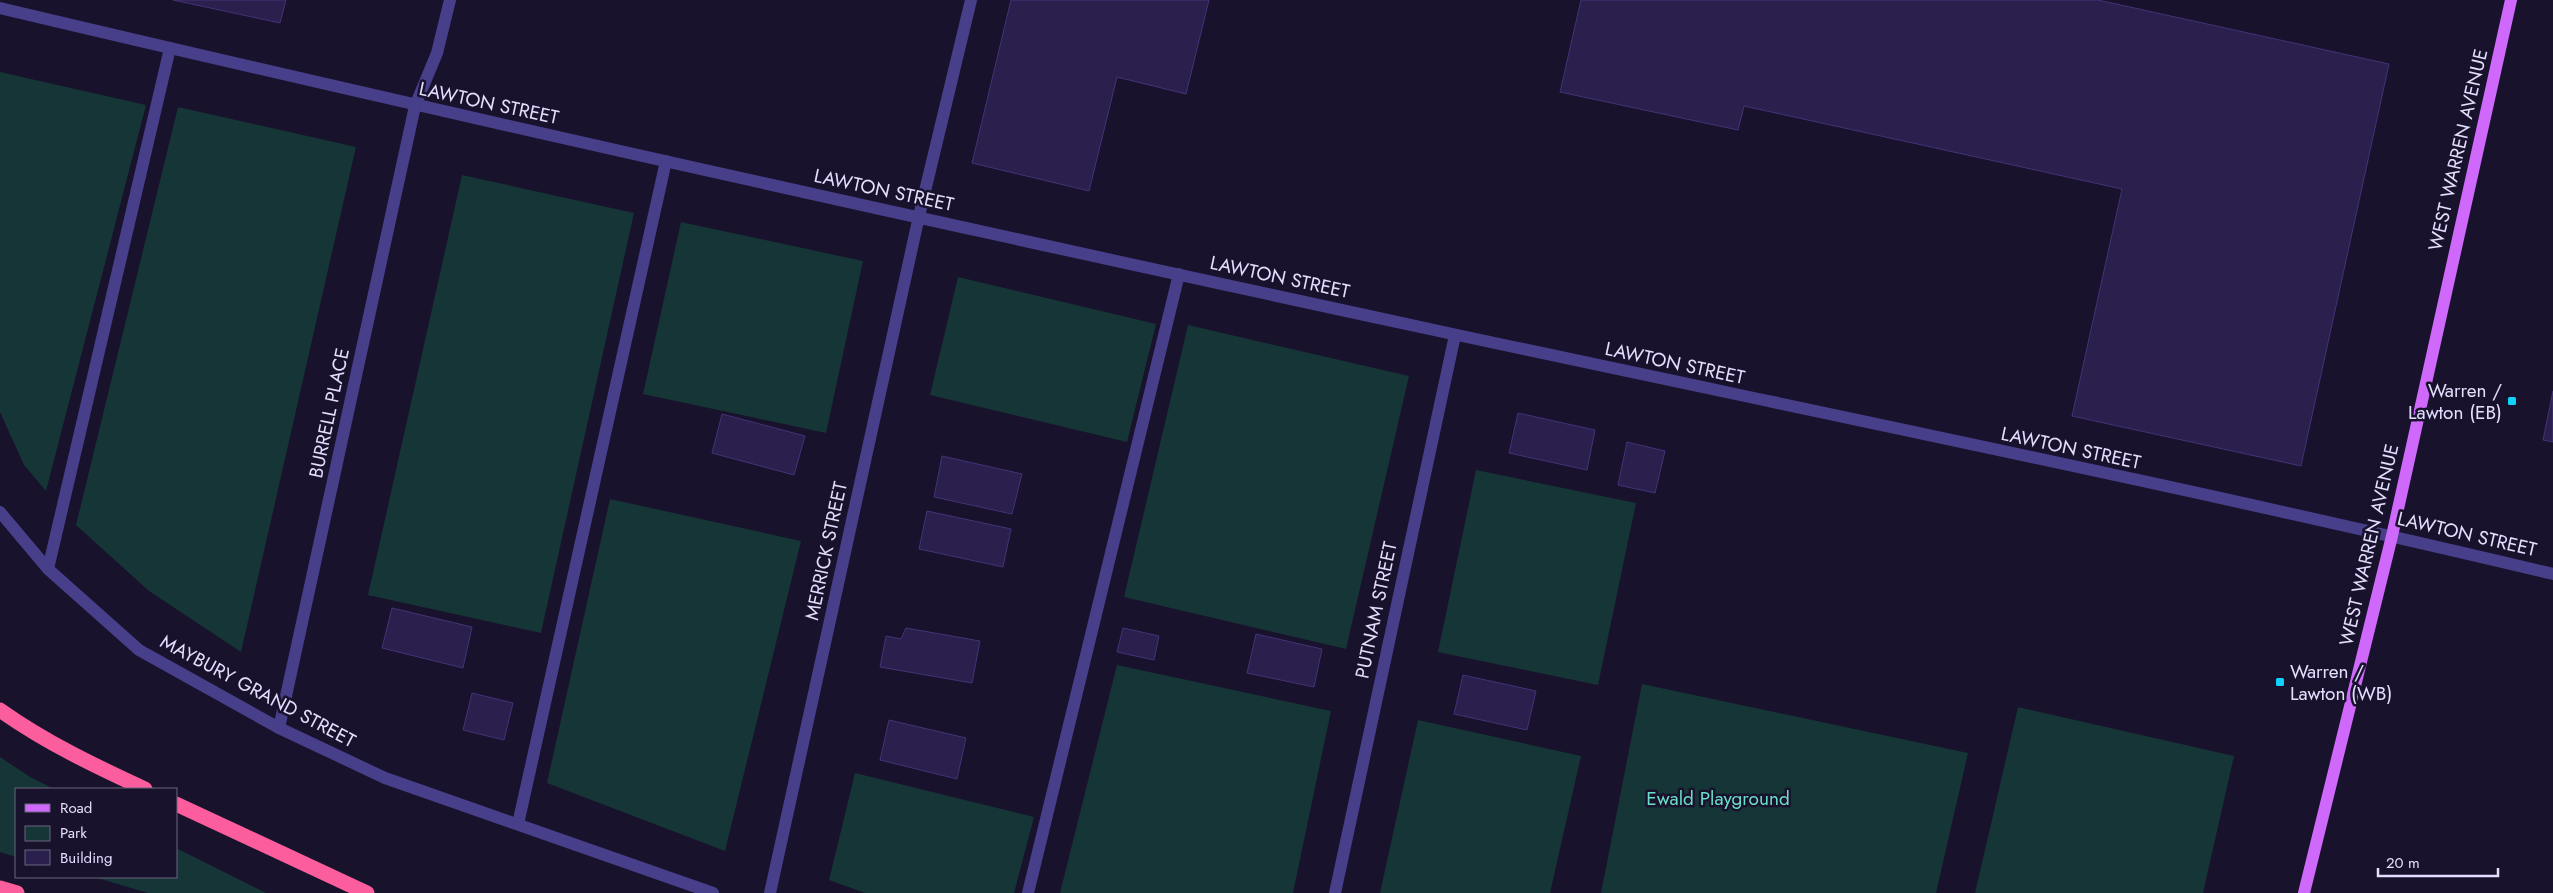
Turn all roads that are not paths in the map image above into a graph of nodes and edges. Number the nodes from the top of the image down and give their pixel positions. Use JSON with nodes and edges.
{"nodes":[{"id":1,"x":450,"y":0,"type":"edge"},
{"id":2,"x":971,"y":0,"type":"edge"},
{"id":3,"x":2511,"y":0,"type":"edge"},
{"id":4,"x":0,"y":8,"type":"edge"},
{"id":5,"x":170,"y":48,"type":"junction"},
{"id":6,"x":415,"y":106,"type":"junction"},
{"id":7,"x":666,"y":161,"type":"junction"},
{"id":8,"x":919,"y":216,"type":"junction"},
{"id":9,"x":1179,"y":274,"type":"junction"},
{"id":10,"x":1455,"y":335,"type":"junction"},
{"id":11,"x":0,"y":512,"type":"edge"},
{"id":12,"x":2392,"y":536,"type":"junction"},
{"id":13,"x":48,"y":569,"type":"junction"},
{"id":14,"x":2553,"y":574,"type":"edge"},
{"id":15,"x":0,"y":710,"type":"edge"},
{"id":16,"x":279,"y":728,"type":"junction"},
{"id":17,"x":143,"y":788,"type":"edge"},
{"id":18,"x":178,"y":805,"type":"edge"},
{"id":19,"x":518,"y":824,"type":"junction"},
{"id":20,"x":0,"y":888,"type":"edge"},
{"id":21,"x":17,"y":893,"type":"edge"},
{"id":22,"x":367,"y":893,"type":"edge"},
{"id":23,"x":713,"y":893,"type":"edge"},
{"id":24,"x":770,"y":893,"type":"edge"},
{"id":25,"x":1028,"y":893,"type":"edge"},
{"id":26,"x":1334,"y":893,"type":"edge"},
{"id":27,"x":2304,"y":893,"type":"edge"}],
"edges":[{"from":1,"to":6,"type":"street","name":"BURRELL PLACE"},
{"from":2,"to":8,"type":"street","name":"MERRICK STREET"},
{"from":3,"to":12,"type":"main road","name":"WEST WARREN AVENUE"},
{"from":4,"to":5,"type":"street","name":"LAWTON STREET"},
{"from":5,"to":6,"type":"street","name":"LAWTON STREET"},
{"from":5,"to":13,"type":"street"},
{"from":6,"to":7,"type":"street","name":"LAWTON STREET"},
{"from":6,"to":16,"type":"street","name":"BURRELL PLACE"},
{"from":7,"to":8,"type":"street","name":"LAWTON STREET"},
{"from":7,"to":19,"type":"street"},
{"from":8,"to":9,"type":"street","name":"LAWTON STREET"},
{"from":8,"to":24,"type":"street","name":"MERRICK STREET"},
{"from":9,"to":10,"type":"street","name":"LAWTON STREET"},
{"from":9,"to":25,"type":"street"},
{"from":10,"to":12,"type":"street","name":"LAWTON STREET"},
{"from":10,"to":26,"type":"street","name":"PUTNAM STREET"},
{"from":11,"to":13,"type":"street","name":"MAYBURY GRAND STREET"},
{"from":12,"to":14,"type":"street","name":"LAWTON STREET"},
{"from":12,"to":27,"type":"main road","name":"WEST WARREN AVENUE"},
{"from":13,"to":16,"type":"street","name":"MAYBURY GRAND STREET"},
{"from":15,"to":17,"type":"highway"},
{"from":16,"to":19,"type":"street","name":"MAYBURY GRAND STREET"},
{"from":18,"to":22,"type":"highway"},
{"from":19,"to":23,"type":"street","name":"MAYBURY GRAND STREET"},
{"from":20,"to":21,"type":"highway"}]}
